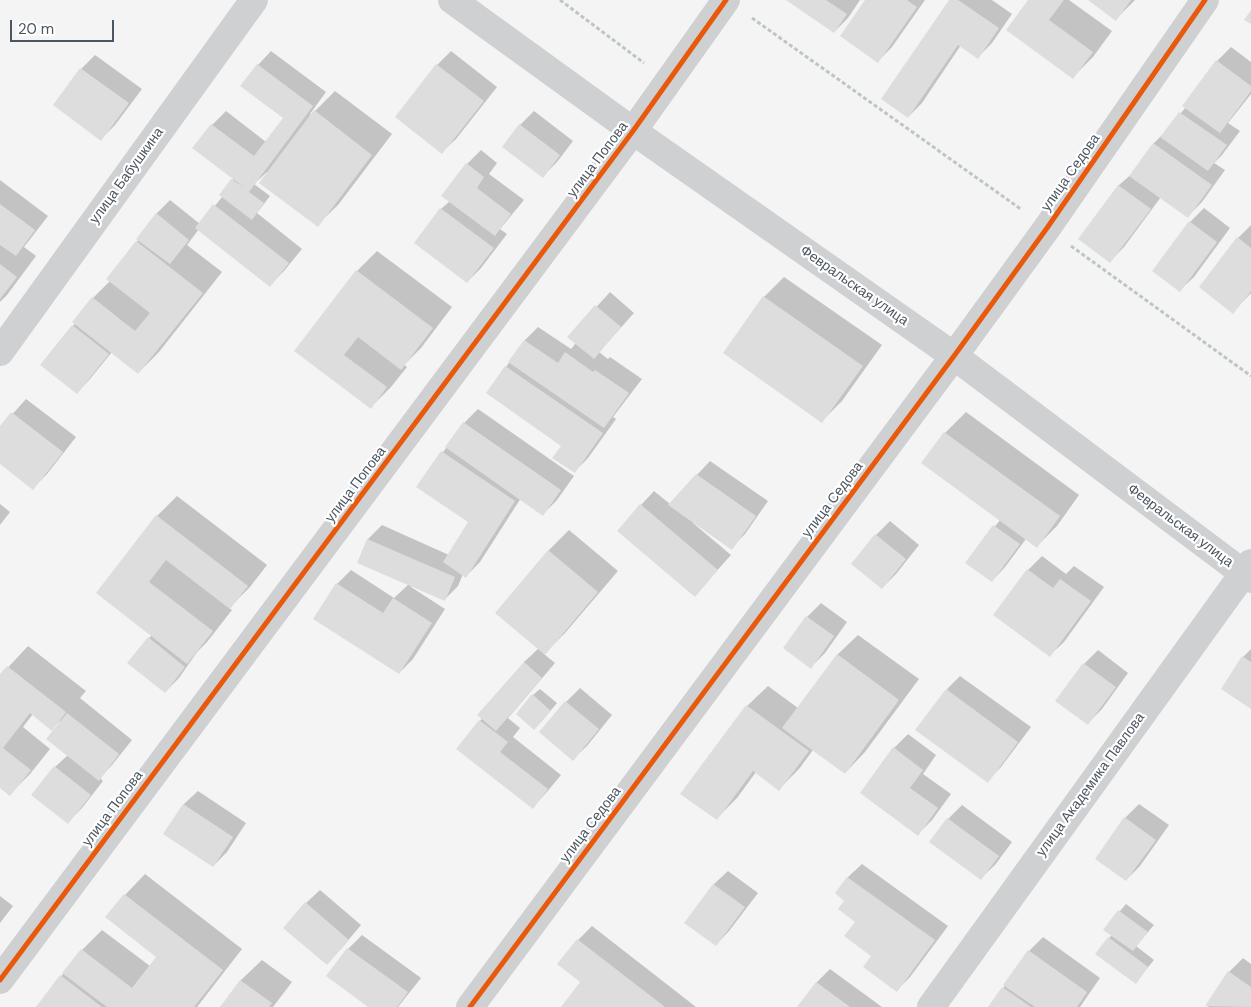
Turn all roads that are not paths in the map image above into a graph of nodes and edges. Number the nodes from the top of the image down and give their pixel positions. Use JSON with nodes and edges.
{"nodes":[{"id":1,"x":254,"y":0,"type":"edge"},
{"id":2,"x":452,"y":0,"type":"edge"},
{"id":3,"x":726,"y":0,"type":"edge"},
{"id":4,"x":1204,"y":0,"type":"edge"},
{"id":5,"x":634,"y":131,"type":"junction"},
{"id":6,"x":0,"y":352,"type":"edge"},
{"id":7,"x":954,"y":356,"type":"junction"},
{"id":8,"x":1248,"y":572,"type":"edge"},
{"id":9,"x":0,"y":980,"type":"edge"},
{"id":10,"x":470,"y":1007,"type":"edge"},
{"id":11,"x":931,"y":1007,"type":"edge"}],
"edges":[{"from":1,"to":6,"type":"street","name":"улица Бабушкина"},
{"from":2,"to":5,"type":"street","name":"Февральская улица"},
{"from":3,"to":5,"type":"street","name":"улица Попова"},
{"from":4,"to":7,"type":"street","name":"улица Седова"},
{"from":5,"to":7,"type":"street","name":"Февральская улица"},
{"from":5,"to":9,"type":"street","name":"улица Попова"},
{"from":7,"to":8,"type":"street","name":"Февральская улица"},
{"from":7,"to":10,"type":"street","name":"улица Седова"},
{"from":8,"to":11,"type":"street","name":"улица Академика Павлова"}]}
